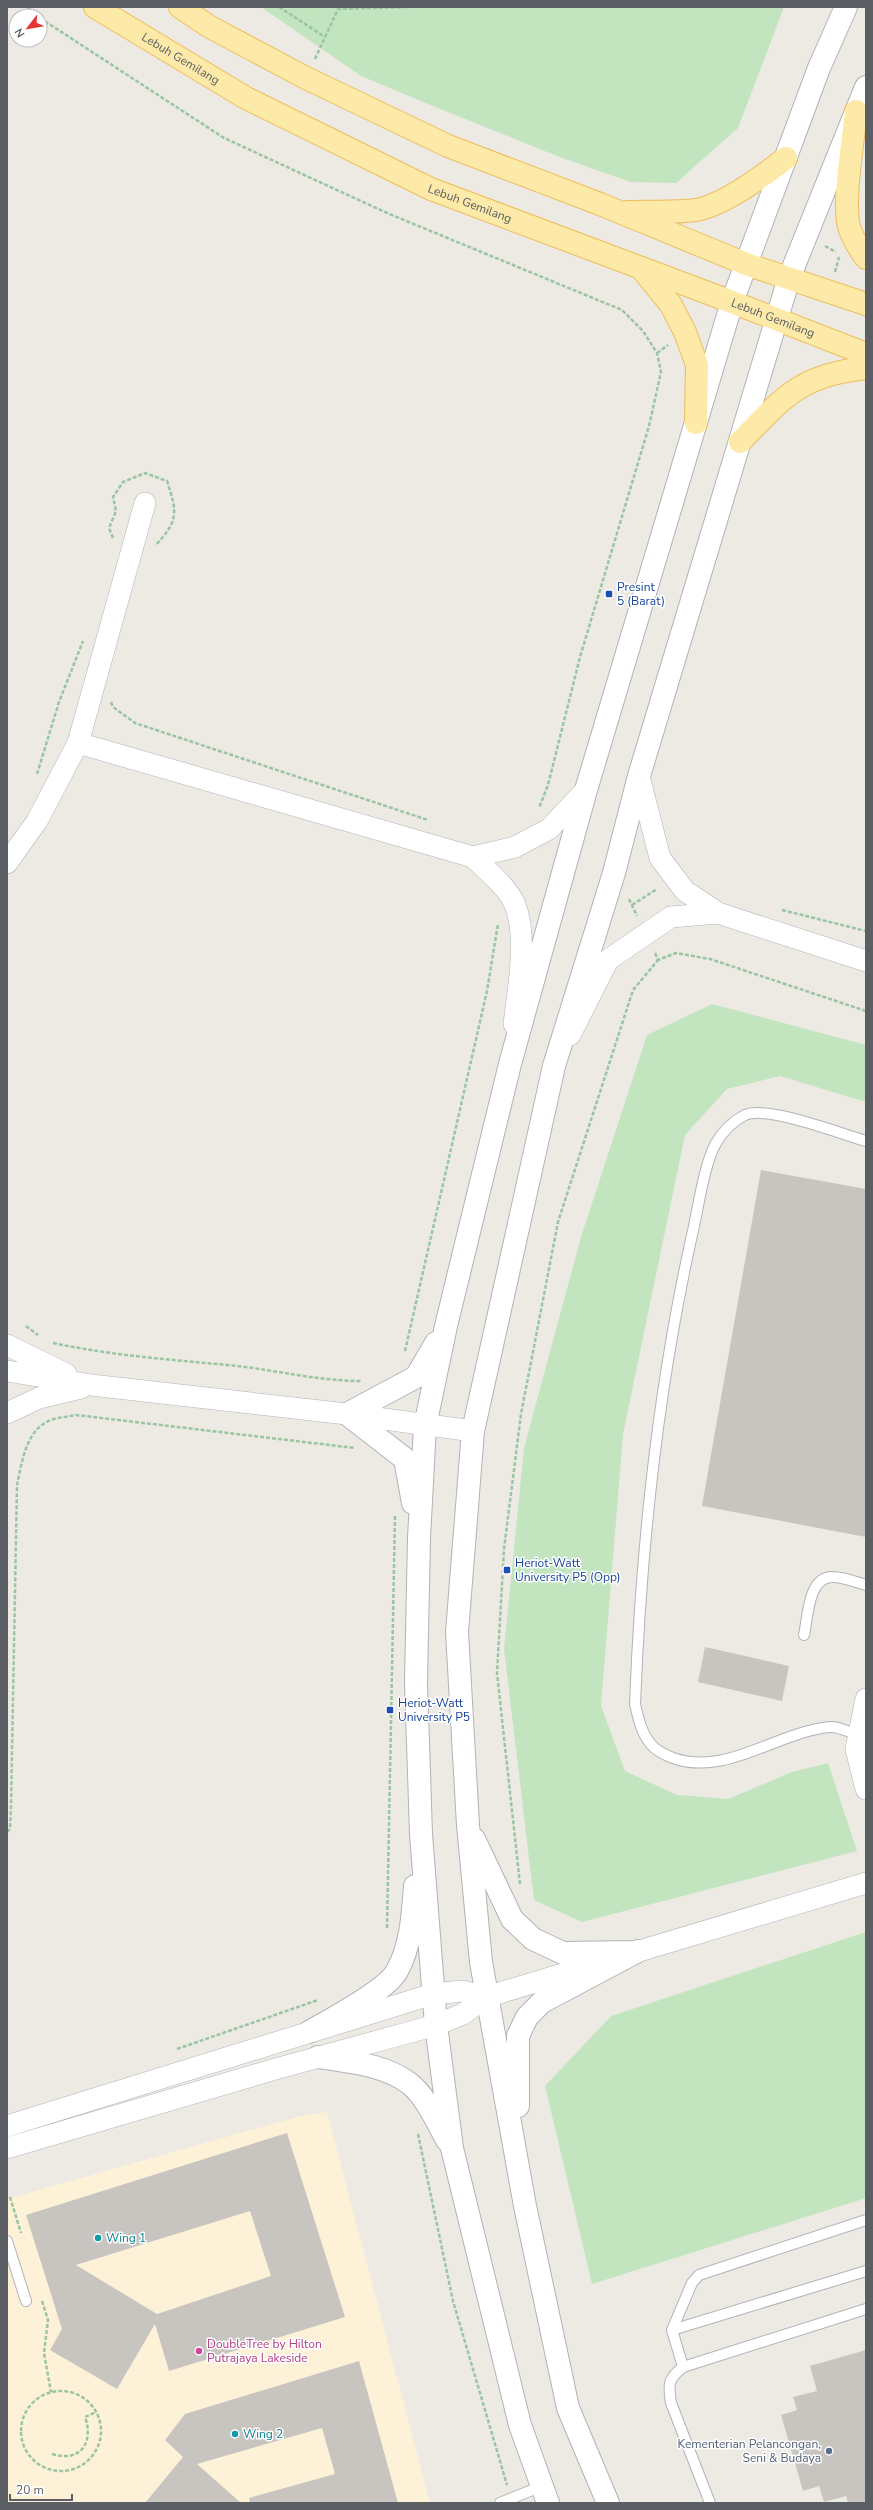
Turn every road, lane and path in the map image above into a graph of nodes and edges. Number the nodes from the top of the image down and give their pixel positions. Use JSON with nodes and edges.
{"nodes":[{"id":1,"x":95,"y":7,"type":"edge"},
{"id":2,"x":180,"y":7,"type":"edge"},
{"id":3,"x":279,"y":7,"type":"edge"},
{"id":4,"x":411,"y":7,"type":"edge"},
{"id":5,"x":846,"y":7,"type":"edge"},
{"id":6,"x":48,"y":23,"type":"edge"},
{"id":7,"x":325,"y":37,"type":"junction"},
{"id":8,"x":306,"y":78,"type":"junction"},
{"id":9,"x":866,"y":87,"type":"edge"},
{"id":10,"x":856,"y":111,"type":"junction"},
{"id":11,"x":786,"y":158,"type":"junction"},
{"id":12,"x":621,"y":213,"type":"junction"},
{"id":13,"x":866,"y":258,"type":"edge"},
{"id":14,"x":746,"y":264,"type":"junction"},
{"id":15,"x":640,"y":267,"type":"junction"},
{"id":16,"x":789,"y":278,"type":"junction"},
{"id":17,"x":732,"y":302,"type":"junction"},
{"id":18,"x":866,"y":304,"type":"edge"},
{"id":19,"x":776,"y":320,"type":"junction"},
{"id":20,"x":866,"y":354,"type":"edge"},
{"id":21,"x":866,"y":368,"type":"edge"},
{"id":22,"x":696,"y":423,"type":"junction"},
{"id":23,"x":740,"y":442,"type":"junction"},
{"id":24,"x":145,"y":503,"type":"dead end"},
{"id":25,"x":116,"y":545,"type":"dead end"},
{"id":26,"x":151,"y":551,"type":"dead end"},
{"id":27,"x":83,"y":640,"type":"dead end"},
{"id":28,"x":109,"y":695,"type":"dead end"},
{"id":29,"x":78,"y":742,"type":"junction"},
{"id":30,"x":639,"y":776,"type":"junction"},
{"id":31,"x":35,"y":780,"type":"dead end"},
{"id":32,"x":586,"y":790,"type":"junction"},
{"id":33,"x":537,"y":814,"type":"dead end"},
{"id":34,"x":432,"y":822,"type":"dead end"},
{"id":35,"x":473,"y":857,"type":"junction"},
{"id":36,"x":7,"y":863,"type":"edge"},
{"id":37,"x":614,"y":873,"type":"junction"},
{"id":38,"x":503,"y":888,"type":"junction"},
{"id":39,"x":718,"y":913,"type":"junction"},
{"id":40,"x":646,"y":936,"type":"junction"},
{"id":41,"x":658,"y":960,"type":"junction"},
{"id":42,"x":866,"y":960,"type":"edge"},
{"id":43,"x":866,"y":1011,"type":"edge"},
{"id":44,"x":510,"y":1064,"type":"junction"},
{"id":45,"x":554,"y":1066,"type":"junction"},
{"id":46,"x":866,"y":1141,"type":"edge"},
{"id":47,"x":26,"y":1326,"type":"dead end"},
{"id":48,"x":446,"y":1326,"type":"junction"},
{"id":49,"x":44,"y":1339,"type":"dead end"},
{"id":50,"x":48,"y":1341,"type":"dead end"},
{"id":51,"x":7,"y":1345,"type":"edge"},
{"id":52,"x":7,"y":1371,"type":"edge"},
{"id":53,"x":368,"y":1380,"type":"dead end"},
{"id":54,"x":91,"y":1385,"type":"junction"},
{"id":55,"x":399,"y":1387,"type":"junction"},
{"id":56,"x":7,"y":1413,"type":"edge"},
{"id":57,"x":348,"y":1414,"type":"junction"},
{"id":58,"x":425,"y":1426,"type":"junction"},
{"id":59,"x":473,"y":1432,"type":"junction"},
{"id":60,"x":361,"y":1449,"type":"dead end"},
{"id":61,"x":395,"y":1511,"type":"dead end"},
{"id":62,"x":419,"y":1538,"type":"junction"},
{"id":63,"x":866,"y":1585,"type":"edge"},
{"id":64,"x":804,"y":1635,"type":"dead end"},
{"id":65,"x":866,"y":1700,"type":"edge"},
{"id":66,"x":859,"y":1735,"type":"junction"},
{"id":67,"x":866,"y":1789,"type":"edge"},
{"id":68,"x":468,"y":1825,"type":"junction"},
{"id":69,"x":7,"y":1832,"type":"edge"},
{"id":70,"x":421,"y":1834,"type":"junction"},
{"id":71,"x":866,"y":1883,"type":"edge"},
{"id":72,"x":521,"y":1888,"type":"dead end"},
{"id":73,"x":387,"y":1932,"type":"dead end"},
{"id":74,"x":638,"y":1952,"type":"junction"},
{"id":75,"x":433,"y":1994,"type":"junction"},
{"id":76,"x":486,"y":1997,"type":"junction"},
{"id":77,"x":320,"y":2000,"type":"dead end"},
{"id":78,"x":436,"y":2025,"type":"junction"},
{"id":79,"x":309,"y":2032,"type":"junction"},
{"id":80,"x":171,"y":2052,"type":"dead end"},
{"id":81,"x":318,"y":2057,"type":"junction"},
{"id":82,"x":7,"y":2126,"type":"edge"},
{"id":83,"x":418,"y":2130,"type":"dead end"},
{"id":84,"x":7,"y":2148,"type":"edge"},
{"id":85,"x":452,"y":2148,"type":"junction"},
{"id":86,"x":10,"y":2197,"type":"dead end"},
{"id":87,"x":525,"y":2206,"type":"junction"},
{"id":88,"x":866,"y":2220,"type":"edge"},
{"id":89,"x":18,"y":2221,"type":"dead end"},
{"id":90,"x":7,"y":2241,"type":"edge"},
{"id":91,"x":866,"y":2271,"type":"edge"},
{"id":92,"x":26,"y":2301,"type":"dead end"},
{"id":93,"x":866,"y":2310,"type":"edge"},
{"id":94,"x":672,"y":2330,"type":"junction"},
{"id":95,"x":683,"y":2366,"type":"junction"},
{"id":96,"x":96,"y":2412,"type":"junction"},
{"id":97,"x":52,"y":2454,"type":"dead end"},
{"id":98,"x":545,"y":2494,"type":"edge"},
{"id":99,"x":511,"y":2498,"type":"junction"},
{"id":100,"x":500,"y":2503,"type":"edge"},
{"id":101,"x":608,"y":2503,"type":"edge"},
{"id":102,"x":710,"y":2503,"type":"edge"}],
"edges":[{"from":1,"to":15,"type":"main road","name":"Lebuh Gemilang"},
{"from":2,"to":8,"type":"main road"},
{"from":3,"to":7,"type":"path"},
{"from":4,"to":7,"type":"path"},
{"from":5,"to":11,"type":"street"},
{"from":6,"to":33,"type":"path"},
{"from":7,"to":8,"type":"path"},
{"from":8,"to":12,"type":"main road"},
{"from":9,"to":10,"type":"street"},
{"from":10,"to":13,"type":"main road"},
{"from":10,"to":16,"type":"street"},
{"from":11,"to":12,"type":"main road"},
{"from":11,"to":14,"type":"street"},
{"from":12,"to":14,"type":"main road"},
{"from":14,"to":16,"type":"main road"},
{"from":14,"to":17,"type":"street"},
{"from":15,"to":17,"type":"main road","name":"Lebuh Gemilang"},
{"from":15,"to":22,"type":"main road"},
{"from":16,"to":18,"type":"main road"},
{"from":16,"to":19,"type":"street"},
{"from":17,"to":19,"type":"main road","name":"Lebuh Gemilang"},
{"from":17,"to":22,"type":"street"},
{"from":19,"to":20,"type":"main road","name":"Lebuh Gemilang"},
{"from":19,"to":23,"type":"street"},
{"from":21,"to":23,"type":"main road"},
{"from":22,"to":32,"type":"street"},
{"from":23,"to":30,"type":"street"},
{"from":24,"to":29,"type":"street"},
{"from":25,"to":26,"type":"path"},
{"from":27,"to":31,"type":"path"},
{"from":28,"to":34,"type":"path"},
{"from":29,"to":35,"type":"street"},
{"from":29,"to":36,"type":"street"},
{"from":30,"to":37,"type":"street"},
{"from":30,"to":39,"type":"street"},
{"from":32,"to":35,"type":"street"},
{"from":32,"to":44,"type":"street"},
{"from":35,"to":38,"type":"street"},
{"from":37,"to":40,"type":"path"},
{"from":37,"to":45,"type":"street"},
{"from":38,"to":44,"type":"street"},
{"from":38,"to":55,"type":"path"},
{"from":39,"to":40,"type":"street"},
{"from":39,"to":42,"type":"street"},
{"from":40,"to":41,"type":"path"},
{"from":40,"to":45,"type":"street"},
{"from":41,"to":43,"type":"path"},
{"from":41,"to":72,"type":"path"},
{"from":44,"to":48,"type":"street"},
{"from":45,"to":59,"type":"street"},
{"from":46,"to":66,"type":"lane"},
{"from":47,"to":49,"type":"path"},
{"from":48,"to":55,"type":"street"},
{"from":48,"to":58,"type":"street"},
{"from":50,"to":53,"type":"path"},
{"from":51,"to":54,"type":"street"},
{"from":52,"to":54,"type":"street"},
{"from":54,"to":56,"type":"street"},
{"from":54,"to":57,"type":"street"},
{"from":55,"to":57,"type":"street"},
{"from":57,"to":58,"type":"street"},
{"from":57,"to":62,"type":"street"},
{"from":58,"to":59,"type":"street"},
{"from":58,"to":62,"type":"street"},
{"from":59,"to":68,"type":"street"},
{"from":60,"to":69,"type":"path"},
{"from":61,"to":73,"type":"path"},
{"from":62,"to":70,"type":"street"},
{"from":63,"to":64,"type":"lane"},
{"from":65,"to":66,"type":"street"},
{"from":66,"to":67,"type":"street"},
{"from":68,"to":74,"type":"street"},
{"from":68,"to":76,"type":"street"},
{"from":70,"to":75,"type":"street"},
{"from":70,"to":79,"type":"street"},
{"from":71,"to":74,"type":"street"},
{"from":74,"to":76,"type":"street"},
{"from":74,"to":87,"type":"street"},
{"from":75,"to":76,"type":"street"},
{"from":75,"to":78,"type":"street"},
{"from":75,"to":79,"type":"street"},
{"from":76,"to":78,"type":"street"},
{"from":76,"to":87,"type":"street"},
{"from":77,"to":80,"type":"path"},
{"from":78,"to":81,"type":"street"},
{"from":78,"to":85,"type":"street"},
{"from":79,"to":82,"type":"street"},
{"from":81,"to":84,"type":"street"},
{"from":81,"to":85,"type":"street"},
{"from":83,"to":99,"type":"path"},
{"from":85,"to":98,"type":"street"},
{"from":86,"to":89,"type":"path"},
{"from":87,"to":101,"type":"street"},
{"from":88,"to":94,"type":"lane"},
{"from":90,"to":92,"type":"lane"},
{"from":91,"to":94,"type":"lane"},
{"from":93,"to":95,"type":"lane"},
{"from":94,"to":95,"type":"lane"},
{"from":95,"to":102,"type":"lane"},
{"from":96,"to":96,"type":"path"},
{"from":96,"to":97,"type":"path"},
{"from":98,"to":99,"type":"lane"},
{"from":99,"to":100,"type":"lane"}]}
